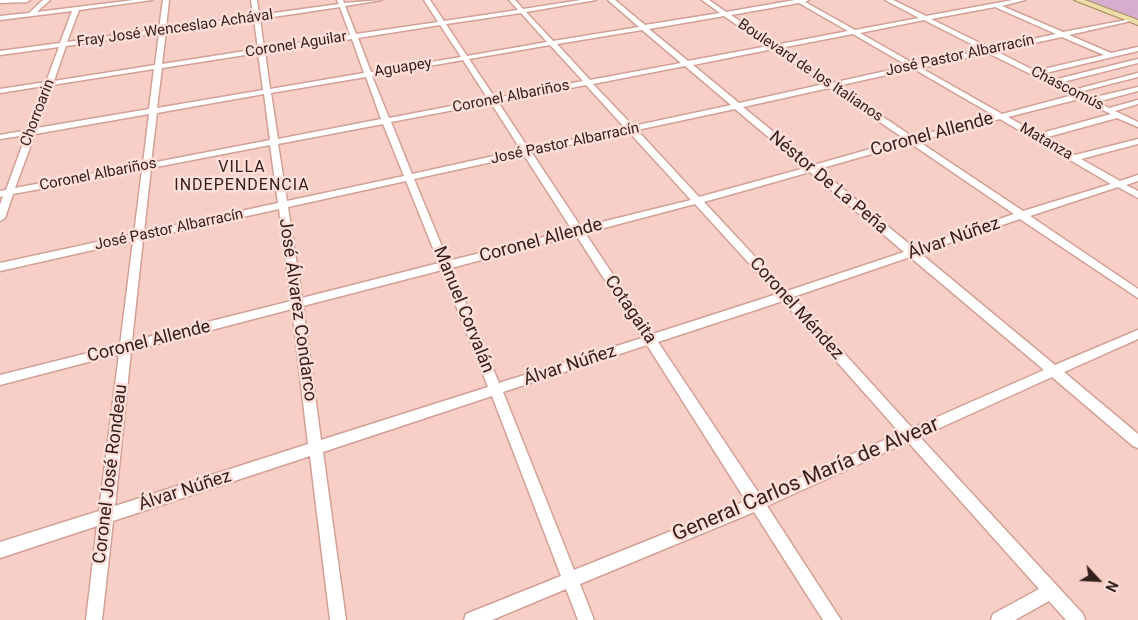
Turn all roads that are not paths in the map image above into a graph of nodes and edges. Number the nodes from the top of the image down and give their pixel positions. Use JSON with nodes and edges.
{"nodes":[{"id":1,"x":27,"y":0,"type":"edge"},
{"id":2,"x":47,"y":0,"type":"edge"},
{"id":3,"x":149,"y":0,"type":"edge"},
{"id":4,"x":166,"y":0,"type":"edge"},
{"id":5,"x":254,"y":0,"type":"edge"},
{"id":6,"x":379,"y":0,"type":"edge"},
{"id":7,"x":426,"y":0,"type":"edge"},
{"id":8,"x":512,"y":0,"type":"edge"},
{"id":9,"x":593,"y":0,"type":"edge"},
{"id":10,"x":611,"y":0,"type":"edge"},
{"id":11,"x":705,"y":0,"type":"edge"},
{"id":12,"x":801,"y":0,"type":"edge"},
{"id":13,"x":888,"y":0,"type":"edge"},
{"id":14,"x":985,"y":0,"type":"edge"},
{"id":15,"x":1022,"y":0,"type":"edge"},
{"id":16,"x":1078,"y":0,"type":"edge"},
{"id":17,"x":0,"y":1,"type":"edge"},
{"id":18,"x":123,"y":2,"type":"edge"},
{"id":19,"x":341,"y":3,"type":"edge"},
{"id":20,"x":996,"y":5,"type":"junction"},
{"id":21,"x":76,"y":9,"type":"junction"},
{"id":22,"x":522,"y":11,"type":"junction"},
{"id":23,"x":31,"y":14,"type":"junction"},
{"id":24,"x":725,"y":14,"type":"junction"},
{"id":25,"x":0,"y":18,"type":"edge"},
{"id":26,"x":255,"y":18,"type":"junction"},
{"id":27,"x":924,"y":18,"type":"junction"},
{"id":28,"x":1129,"y":20,"type":"junction"},
{"id":29,"x":442,"y":23,"type":"junction"},
{"id":30,"x":1138,"y":23,"type":"edge"},
{"id":31,"x":644,"y":27,"type":"junction"},
{"id":32,"x":163,"y":30,"type":"junction"},
{"id":33,"x":854,"y":32,"type":"junction"},
{"id":34,"x":1063,"y":34,"type":"junction"},
{"id":35,"x":355,"y":37,"type":"junction"},
{"id":36,"x":553,"y":43,"type":"junction"},
{"id":37,"x":64,"y":44,"type":"junction"},
{"id":38,"x":775,"y":47,"type":"junction"},
{"id":39,"x":1138,"y":48,"type":"edge"},
{"id":40,"x":988,"y":50,"type":"junction"},
{"id":41,"x":262,"y":51,"type":"junction"},
{"id":42,"x":0,"y":53,"type":"edge"},
{"id":43,"x":1108,"y":56,"type":"junction"},
{"id":44,"x":464,"y":58,"type":"junction"},
{"id":45,"x":1138,"y":61,"type":"edge"},
{"id":46,"x":686,"y":63,"type":"junction"},
{"id":47,"x":1124,"y":65,"type":"junction"},
{"id":48,"x":159,"y":66,"type":"junction"},
{"id":49,"x":913,"y":66,"type":"junction"},
{"id":50,"x":1138,"y":71,"type":"edge"},
{"id":51,"x":1035,"y":73,"type":"junction"},
{"id":52,"x":369,"y":74,"type":"junction"},
{"id":53,"x":1138,"y":75,"type":"edge"},
{"id":54,"x":587,"y":82,"type":"junction"},
{"id":55,"x":1053,"y":82,"type":"junction"},
{"id":56,"x":49,"y":84,"type":"junction"},
{"id":57,"x":830,"y":84,"type":"junction"},
{"id":58,"x":1138,"y":89,"type":"edge"},
{"id":59,"x":0,"y":91,"type":"edge"},
{"id":60,"x":267,"y":92,"type":"junction"},
{"id":61,"x":1076,"y":94,"type":"junction"},
{"id":62,"x":493,"y":100,"type":"junction"},
{"id":63,"x":1090,"y":101,"type":"junction"},
{"id":64,"x":1138,"y":102,"type":"edge"},
{"id":65,"x":736,"y":106,"type":"junction"},
{"id":66,"x":1109,"y":110,"type":"junction"},
{"id":67,"x":153,"y":111,"type":"junction"},
{"id":68,"x":1118,"y":115,"type":"junction"},
{"id":69,"x":1001,"y":116,"type":"junction"},
{"id":70,"x":386,"y":121,"type":"junction"},
{"id":71,"x":1136,"y":122,"type":"edge"},
{"id":72,"x":631,"y":130,"type":"junction"},
{"id":73,"x":30,"y":132,"type":"junction"},
{"id":74,"x":0,"y":137,"type":"edge"},
{"id":75,"x":1037,"y":137,"type":"junction"},
{"id":76,"x":912,"y":140,"type":"junction"},
{"id":77,"x":1138,"y":141,"type":"edge"},
{"id":78,"x":274,"y":142,"type":"junction"},
{"id":79,"x":526,"y":153,"type":"junction"},
{"id":80,"x":1074,"y":158,"type":"junction"},
{"id":81,"x":147,"y":166,"type":"junction"},
{"id":82,"x":812,"y":168,"type":"junction"},
{"id":83,"x":411,"y":178,"type":"junction"},
{"id":84,"x":1138,"y":178,"type":"edge"},
{"id":85,"x":1119,"y":184,"type":"junction"},
{"id":86,"x":5,"y":194,"type":"edge"},
{"id":87,"x":1138,"y":195,"type":"edge"},
{"id":88,"x":696,"y":201,"type":"junction"},
{"id":89,"x":283,"y":206,"type":"junction"},
{"id":90,"x":1022,"y":215,"type":"junction"},
{"id":91,"x":0,"y":218,"type":"edge"},
{"id":92,"x":578,"y":232,"type":"junction"},
{"id":93,"x":139,"y":237,"type":"junction"},
{"id":94,"x":912,"y":253,"type":"junction"},
{"id":95,"x":446,"y":266,"type":"junction"},
{"id":96,"x":0,"y":267,"type":"edge"},
{"id":97,"x":1138,"y":294,"type":"edge"},
{"id":98,"x":786,"y":296,"type":"junction"},
{"id":99,"x":297,"y":304,"type":"junction"},
{"id":100,"x":1138,"y":334,"type":"edge"},
{"id":101,"x":650,"y":340,"type":"junction"},
{"id":102,"x":127,"y":348,"type":"junction"},
{"id":103,"x":1053,"y":372,"type":"junction"},
{"id":104,"x":0,"y":380,"type":"edge"},
{"id":105,"x":496,"y":390,"type":"junction"},
{"id":106,"x":910,"y":436,"type":"junction"},
{"id":107,"x":1138,"y":442,"type":"edge"},
{"id":108,"x":315,"y":449,"type":"junction"},
{"id":109,"x":755,"y":504,"type":"junction"},
{"id":110,"x":106,"y":516,"type":"junction"},
{"id":111,"x":0,"y":550,"type":"edge"},
{"id":112,"x":570,"y":580,"type":"junction"},
{"id":113,"x":1050,"y":592,"type":"junction"},
{"id":114,"x":94,"y":620,"type":"edge"},
{"id":115,"x":338,"y":620,"type":"edge"},
{"id":116,"x":472,"y":620,"type":"edge"},
{"id":117,"x":586,"y":620,"type":"edge"},
{"id":118,"x":833,"y":620,"type":"edge"},
{"id":119,"x":999,"y":620,"type":"edge"},
{"id":120,"x":1077,"y":620,"type":"edge"}],
"edges":[{"from":1,"to":17,"type":"street"},
{"from":2,"to":23,"type":"street"},
{"from":3,"to":18,"type":"street"},
{"from":4,"to":32,"type":"street","name":"Coronel José Rondeau"},
{"from":5,"to":26,"type":"street","name":"José Álvarez Condarco"},
{"from":6,"to":19,"type":"street","name":"Fray José Wenceslao Achával"},
{"from":7,"to":29,"type":"street","name":"Cotagaita"},
{"from":8,"to":22,"type":"street","name":"Coronel Méndez"},
{"from":9,"to":22,"type":"street","name":"Coronel Aguilar"},
{"from":10,"to":31,"type":"street","name":"Néstor De La Peña"},
{"from":11,"to":24,"type":"street","name":"Boulevard de los Italianos"},
{"from":12,"to":24,"type":"street","name":"Aguapey"},
{"from":12,"to":33,"type":"street","name":"Matanza"},
{"from":13,"to":27,"type":"street","name":"Chascomús"},
{"from":14,"to":20,"type":"street"},
{"from":15,"to":20,"type":"street","name":"Coronel Albariños"},
{"from":16,"to":28,"type":"main road"},
{"from":18,"to":21,"type":"street"},
{"from":19,"to":26,"type":"street","name":"Fray José Wenceslao Achával"},
{"from":19,"to":35,"type":"street","name":"Manuel Corvalán"},
{"from":20,"to":27,"type":"street","name":"Coronel Albariños"},
{"from":20,"to":34,"type":"street"},
{"from":21,"to":23,"type":"street"},
{"from":21,"to":37,"type":"street","name":"Chorroarin"},
{"from":22,"to":29,"type":"street","name":"Coronel Aguilar"},
{"from":22,"to":36,"type":"street","name":"Coronel Méndez"},
{"from":23,"to":25,"type":"street"},
{"from":24,"to":31,"type":"street","name":"Aguapey"},
{"from":24,"to":38,"type":"street","name":"Boulevard de los Italianos"},
{"from":26,"to":32,"type":"street","name":"Fray José Wenceslao Achával"},
{"from":26,"to":41,"type":"street","name":"José Álvarez Condarco"},
{"from":27,"to":33,"type":"street","name":"Coronel Albariños"},
{"from":27,"to":40,"type":"street","name":"Chascomús"},
{"from":28,"to":30,"type":"main road"},
{"from":28,"to":34,"type":"street","name":"José Pastor Albarracín"},
{"from":29,"to":35,"type":"street","name":"Coronel Aguilar"},
{"from":29,"to":44,"type":"street","name":"Cotagaita"},
{"from":31,"to":36,"type":"street","name":"Aguapey"},
{"from":31,"to":46,"type":"street","name":"Néstor De La Peña"},
{"from":32,"to":37,"type":"street","name":"Fray José Wenceslao Achával"},
{"from":32,"to":48,"type":"street","name":"Coronel José Rondeau"},
{"from":33,"to":38,"type":"street","name":"Coronel Albariños"},
{"from":33,"to":49,"type":"street","name":"Matanza"},
{"from":34,"to":40,"type":"street","name":"José Pastor Albarracín"},
{"from":34,"to":43,"type":"street"},
{"from":35,"to":41,"type":"street","name":"Coronel Aguilar"},
{"from":35,"to":52,"type":"street","name":"Manuel Corvalán"},
{"from":36,"to":44,"type":"street","name":"Aguapey"},
{"from":36,"to":54,"type":"street","name":"Coronel Méndez"},
{"from":37,"to":42,"type":"street","name":"Fray José Wenceslao Achával"},
{"from":37,"to":56,"type":"street","name":"Chorroarin"},
{"from":38,"to":46,"type":"street","name":"Coronel Albariños"},
{"from":38,"to":57,"type":"street","name":"Boulevard de los Italianos"},
{"from":39,"to":43,"type":"street"},
{"from":40,"to":49,"type":"street","name":"José Pastor Albarracín"},
{"from":40,"to":51,"type":"street","name":"Chascomús"},
{"from":41,"to":48,"type":"street","name":"Coronel Aguilar"},
{"from":41,"to":60,"type":"street","name":"José Álvarez Condarco"},
{"from":43,"to":47,"type":"street"},
{"from":43,"to":51,"type":"street"},
{"from":44,"to":52,"type":"street","name":"Aguapey"},
{"from":44,"to":62,"type":"street","name":"Cotagaita"},
{"from":45,"to":47,"type":"street"},
{"from":46,"to":54,"type":"street","name":"Coronel Albariños"},
{"from":46,"to":65,"type":"street","name":"Néstor De La Peña"},
{"from":47,"to":50,"type":"street"},
{"from":47,"to":55,"type":"street"},
{"from":48,"to":56,"type":"street","name":"Coronel Aguilar"},
{"from":48,"to":67,"type":"street","name":"Coronel José Rondeau"},
{"from":49,"to":57,"type":"street","name":"José Pastor Albarracín"},
{"from":49,"to":69,"type":"street","name":"Matanza"},
{"from":51,"to":55,"type":"street","name":"Chascomús"},
{"from":52,"to":60,"type":"street","name":"Aguapey"},
{"from":52,"to":70,"type":"street","name":"Manuel Corvalán"},
{"from":53,"to":61,"type":"street","name":"Coronel Allende"},
{"from":54,"to":62,"type":"street","name":"Coronel Albariños"},
{"from":54,"to":72,"type":"street","name":"Coronel Méndez"},
{"from":55,"to":61,"type":"street","name":"Chascomús"},
{"from":56,"to":59,"type":"street","name":"Coronel Aguilar"},
{"from":56,"to":73,"type":"street","name":"Chorroarin"},
{"from":57,"to":65,"type":"street","name":"José Pastor Albarracín"},
{"from":57,"to":76,"type":"street","name":"Boulevard de los Italianos"},
{"from":58,"to":63,"type":"street"},
{"from":60,"to":67,"type":"street","name":"Aguapey"},
{"from":60,"to":78,"type":"street","name":"José Álvarez Condarco"},
{"from":61,"to":63,"type":"street","name":"Chascomús"},
{"from":61,"to":69,"type":"street","name":"Coronel Allende"},
{"from":62,"to":70,"type":"street","name":"Coronel Albariños"},
{"from":62,"to":79,"type":"street","name":"Cotagaita"},
{"from":63,"to":66,"type":"street","name":"Chascomús"},
{"from":64,"to":66,"type":"street"},
{"from":65,"to":72,"type":"street","name":"José Pastor Albarracín"},
{"from":65,"to":82,"type":"street","name":"Néstor De La Peña"},
{"from":66,"to":68,"type":"street","name":"Chascomús"},
{"from":67,"to":73,"type":"street","name":"Aguapey"},
{"from":67,"to":81,"type":"street","name":"Coronel José Rondeau"},
{"from":68,"to":71,"type":"street","name":"Chascomús"},
{"from":68,"to":75,"type":"street"},
{"from":69,"to":75,"type":"street","name":"Matanza"},
{"from":69,"to":76,"type":"street","name":"Coronel Allende"},
{"from":70,"to":78,"type":"street","name":"Coronel Albariños"},
{"from":70,"to":83,"type":"street","name":"Manuel Corvalán"},
{"from":72,"to":79,"type":"street","name":"José Pastor Albarracín"},
{"from":72,"to":88,"type":"street","name":"Coronel Méndez"},
{"from":73,"to":74,"type":"street","name":"Aguapey"},
{"from":73,"to":86,"type":"street","name":"Chorroarin"},
{"from":75,"to":80,"type":"street","name":"Matanza"},
{"from":76,"to":82,"type":"street","name":"Coronel Allende"},
{"from":76,"to":90,"type":"street","name":"Boulevard de los Italianos"},
{"from":77,"to":80,"type":"street"},
{"from":78,"to":81,"type":"street","name":"Coronel Albariños"},
{"from":78,"to":89,"type":"street","name":"José Álvarez Condarco"},
{"from":79,"to":83,"type":"street","name":"José Pastor Albarracín"},
{"from":79,"to":92,"type":"street","name":"Cotagaita"},
{"from":80,"to":85,"type":"street","name":"Matanza"},
{"from":81,"to":86,"type":"street","name":"Coronel Albariños"},
{"from":81,"to":93,"type":"street","name":"Coronel José Rondeau"},
{"from":82,"to":88,"type":"street","name":"Coronel Allende"},
{"from":82,"to":94,"type":"street","name":"Néstor De La Peña"},
{"from":83,"to":89,"type":"street","name":"José Pastor Albarracín"},
{"from":83,"to":95,"type":"street","name":"Manuel Corvalán"},
{"from":84,"to":85,"type":"street","name":"Álvar Núñez"},
{"from":85,"to":87,"type":"street","name":"Matanza"},
{"from":85,"to":90,"type":"street","name":"Álvar Núñez"},
{"from":86,"to":91,"type":"street","name":"Chorroarin"},
{"from":88,"to":92,"type":"street","name":"Coronel Allende"},
{"from":88,"to":98,"type":"street","name":"Coronel Méndez"},
{"from":89,"to":93,"type":"street","name":"José Pastor Albarracín"},
{"from":89,"to":99,"type":"street","name":"José Álvarez Condarco"},
{"from":90,"to":94,"type":"street","name":"Álvar Núñez"},
{"from":90,"to":97,"type":"street","name":"Boulevard de los Italianos"},
{"from":92,"to":95,"type":"street","name":"Coronel Allende"},
{"from":92,"to":101,"type":"street","name":"Cotagaita"},
{"from":93,"to":96,"type":"street","name":"José Pastor Albarracín"},
{"from":93,"to":102,"type":"street","name":"Coronel José Rondeau"},
{"from":94,"to":98,"type":"street","name":"Álvar Núñez"},
{"from":94,"to":103,"type":"street","name":"Néstor De La Peña"},
{"from":95,"to":99,"type":"street","name":"Coronel Allende"},
{"from":95,"to":105,"type":"street","name":"Manuel Corvalán"},
{"from":98,"to":101,"type":"street","name":"Álvar Núñez"},
{"from":98,"to":106,"type":"street","name":"Coronel Méndez"},
{"from":99,"to":102,"type":"street","name":"Coronel Allende"},
{"from":99,"to":108,"type":"street","name":"José Álvarez Condarco"},
{"from":100,"to":103,"type":"street","name":"General Carlos María de Alvear"},
{"from":101,"to":105,"type":"street","name":"Álvar Núñez"},
{"from":101,"to":109,"type":"street","name":"Cotagaita"},
{"from":102,"to":104,"type":"street","name":"Coronel Allende"},
{"from":102,"to":110,"type":"street","name":"Coronel José Rondeau"},
{"from":103,"to":106,"type":"street","name":"General Carlos María de Alvear"},
{"from":103,"to":107,"type":"street","name":"Néstor De La Peña"},
{"from":105,"to":108,"type":"street","name":"Álvar Núñez"},
{"from":105,"to":112,"type":"street","name":"Manuel Corvalán"},
{"from":106,"to":109,"type":"street","name":"General Carlos María de Alvear"},
{"from":106,"to":113,"type":"street","name":"Coronel Méndez"},
{"from":108,"to":110,"type":"street","name":"Álvar Núñez"},
{"from":108,"to":115,"type":"street","name":"José Álvarez Condarco"},
{"from":109,"to":112,"type":"street","name":"General Carlos María de Alvear"},
{"from":109,"to":118,"type":"street","name":"Cotagaita"},
{"from":110,"to":111,"type":"street","name":"Álvar Núñez"},
{"from":110,"to":114,"type":"street","name":"Coronel José Rondeau"},
{"from":112,"to":116,"type":"street","name":"General Carlos María de Alvear"},
{"from":112,"to":117,"type":"street","name":"Manuel Corvalán"},
{"from":113,"to":119,"type":"street"},
{"from":113,"to":120,"type":"street","name":"Coronel Méndez"}]}
